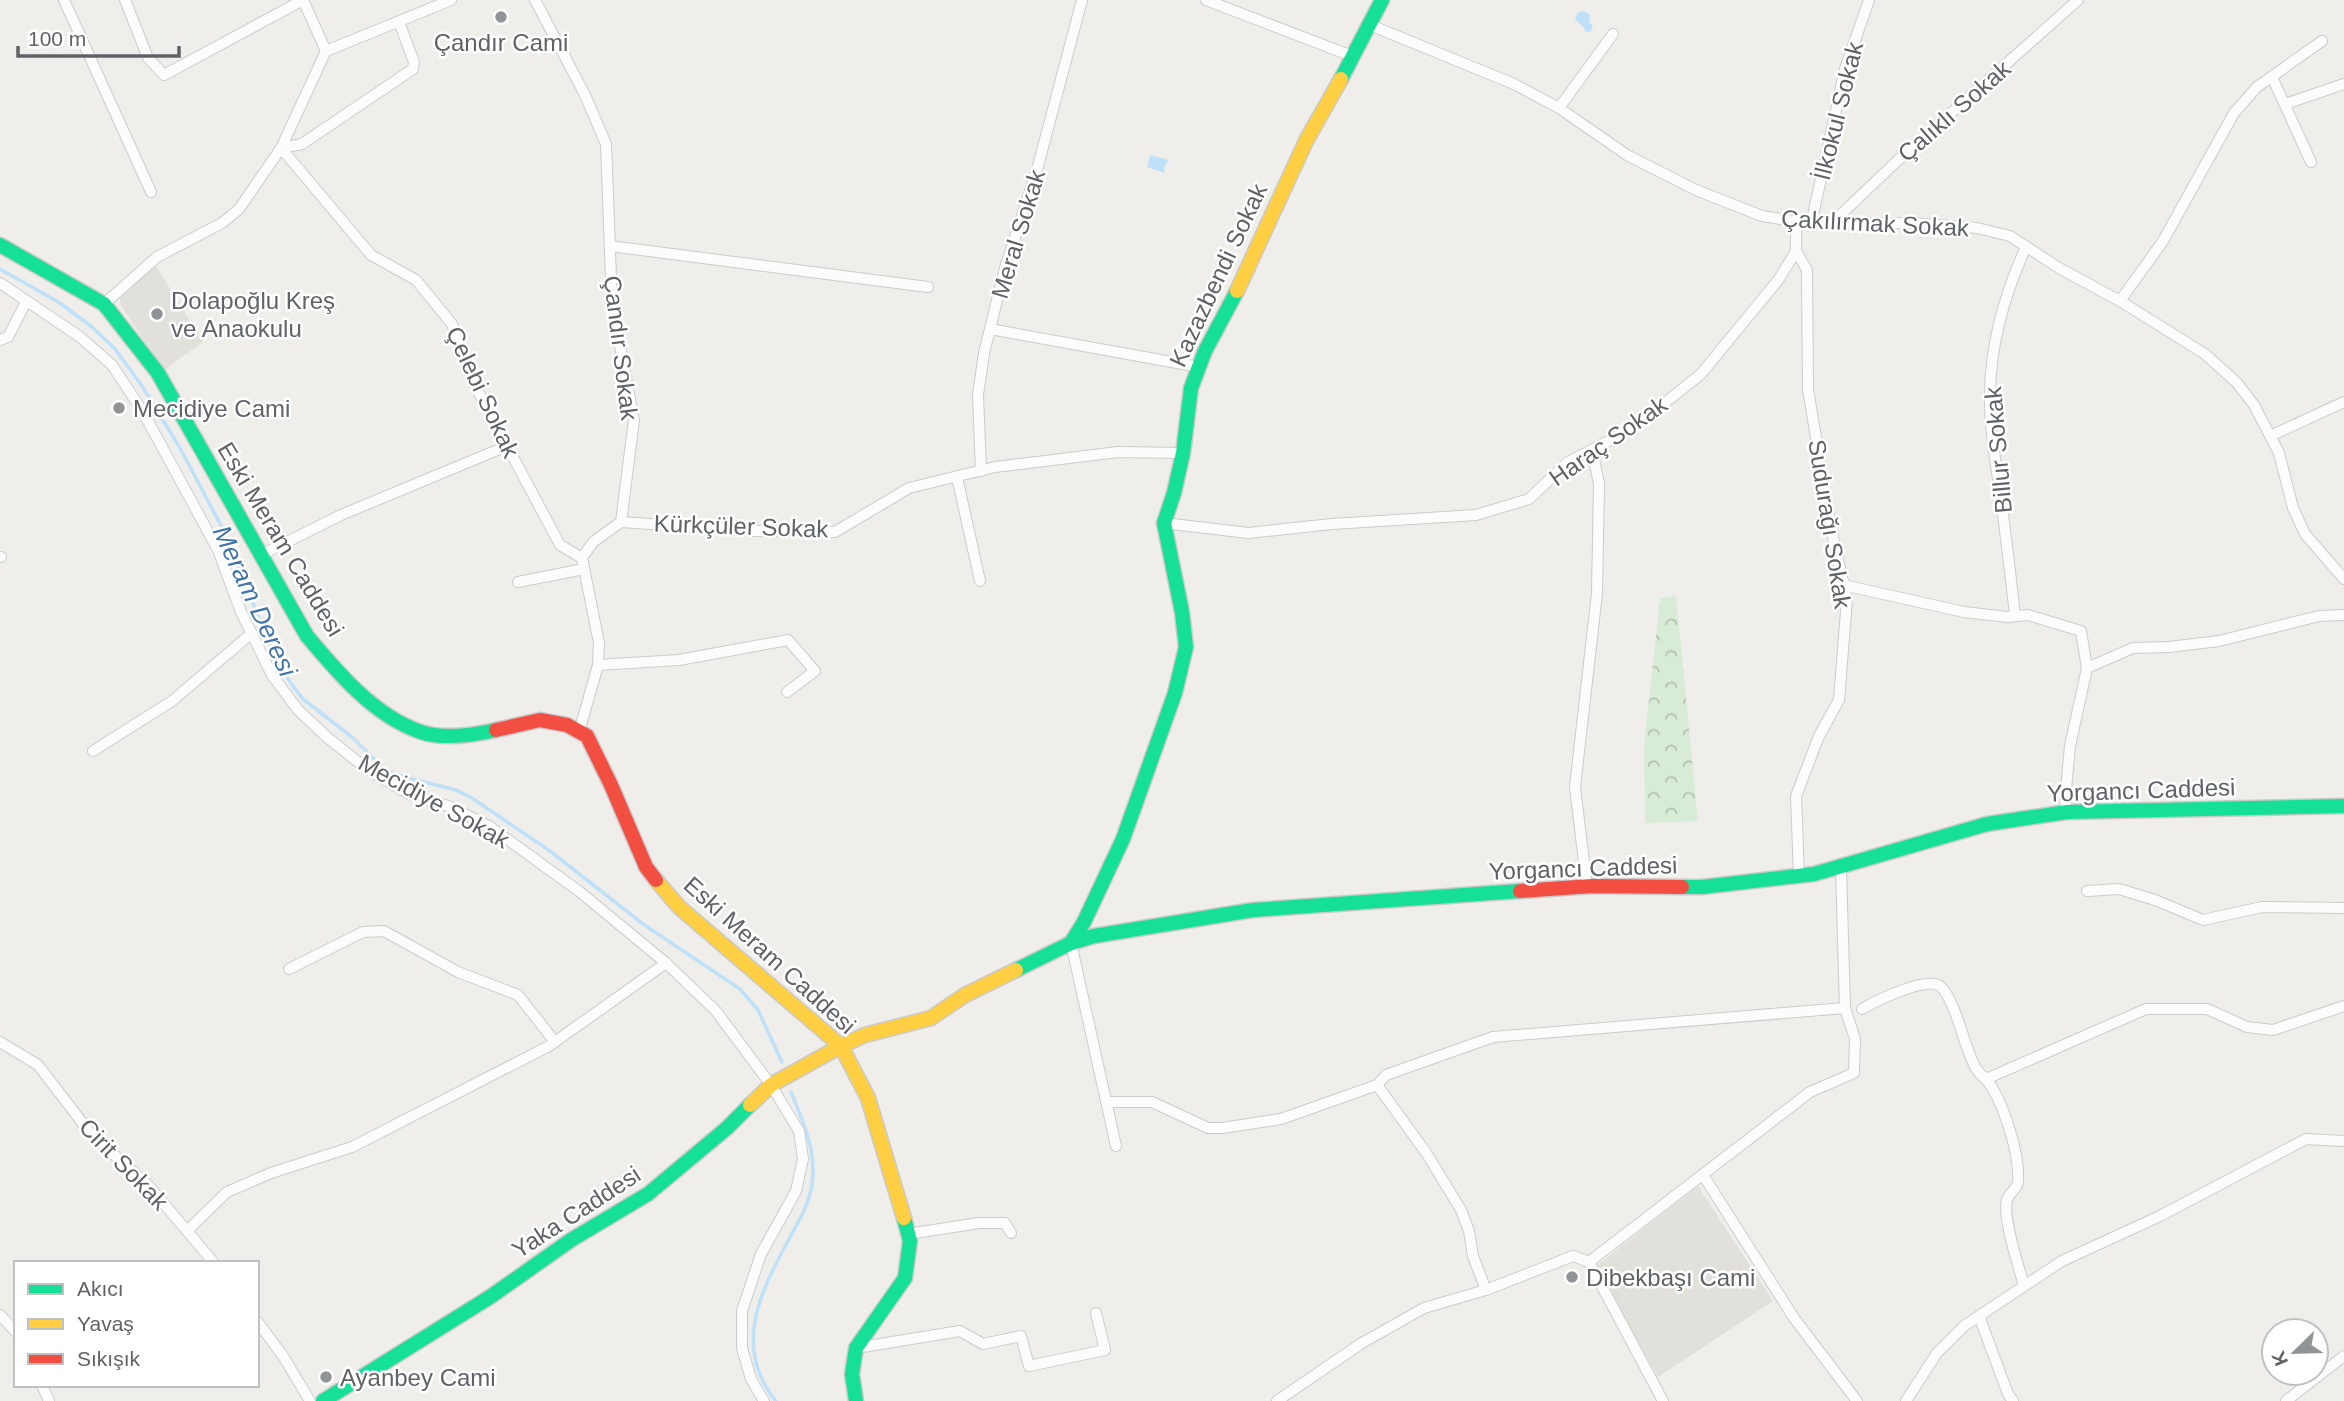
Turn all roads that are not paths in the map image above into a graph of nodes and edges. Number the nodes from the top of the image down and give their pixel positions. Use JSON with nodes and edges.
{"nodes":[{"id":1,"x":64,"y":0,"type":"edge"},
{"id":2,"x":125,"y":0,"type":"edge"},
{"id":3,"x":303,"y":0,"type":"edge"},
{"id":4,"x":451,"y":0,"type":"edge"},
{"id":5,"x":535,"y":0,"type":"edge"},
{"id":6,"x":1082,"y":0,"type":"edge"},
{"id":7,"x":1206,"y":0,"type":"edge"},
{"id":8,"x":1382,"y":0,"type":"edge"},
{"id":9,"x":1869,"y":0,"type":"edge"},
{"id":10,"x":2078,"y":0,"type":"edge"},
{"id":11,"x":399,"y":22,"type":"junction"},
{"id":12,"x":1370,"y":25,"type":"junction"},
{"id":13,"x":1613,"y":34,"type":"dead end"},
{"id":14,"x":2322,"y":41,"type":"dead end"},
{"id":15,"x":326,"y":51,"type":"junction"},
{"id":16,"x":1352,"y":57,"type":"junction"},
{"id":17,"x":2272,"y":77,"type":"junction"},
{"id":18,"x":2344,"y":84,"type":"edge"},
{"id":19,"x":2284,"y":104,"type":"junction"},
{"id":20,"x":1559,"y":108,"type":"junction"},
{"id":21,"x":281,"y":148,"type":"junction"},
{"id":22,"x":2311,"y":162,"type":"dead end"},
{"id":23,"x":151,"y":192,"type":"dead end"},
{"id":24,"x":1796,"y":223,"type":"junction"},
{"id":25,"x":1832,"y":223,"type":"junction"},
{"id":26,"x":1811,"y":224,"type":"junction"},
{"id":27,"x":0,"y":245,"type":"edge"},
{"id":28,"x":610,"y":246,"type":"junction"},
{"id":29,"x":2026,"y":247,"type":"junction"},
{"id":30,"x":1796,"y":251,"type":"junction"},
{"id":31,"x":0,"y":284,"type":"edge"},
{"id":32,"x":928,"y":287,"type":"dead end"},
{"id":33,"x":2120,"y":301,"type":"junction"},
{"id":34,"x":26,"y":302,"type":"junction"},
{"id":35,"x":104,"y":304,"type":"junction"},
{"id":36,"x":989,"y":329,"type":"junction"},
{"id":37,"x":0,"y":340,"type":"edge"},
{"id":38,"x":1199,"y":367,"type":"junction"},
{"id":39,"x":2344,"y":402,"type":"edge"},
{"id":40,"x":2270,"y":436,"type":"junction"},
{"id":41,"x":507,"y":446,"type":"junction"},
{"id":42,"x":1592,"y":450,"type":"junction"},
{"id":43,"x":1183,"y":453,"type":"junction"},
{"id":44,"x":981,"y":471,"type":"junction"},
{"id":45,"x":957,"y":477,"type":"junction"},
{"id":46,"x":621,"y":522,"type":"junction"},
{"id":47,"x":1164,"y":523,"type":"junction"},
{"id":48,"x":261,"y":555,"type":"junction"},
{"id":49,"x":582,"y":558,"type":"junction"},
{"id":50,"x":584,"y":569,"type":"junction"},
{"id":51,"x":2344,"y":579,"type":"edge"},
{"id":52,"x":980,"y":580,"type":"dead end"},
{"id":53,"x":518,"y":582,"type":"dead end"},
{"id":54,"x":1843,"y":585,"type":"junction"},
{"id":55,"x":2344,"y":615,"type":"edge"},
{"id":56,"x":2015,"y":616,"type":"junction"},
{"id":57,"x":251,"y":633,"type":"junction"},
{"id":58,"x":598,"y":665,"type":"junction"},
{"id":59,"x":2087,"y":668,"type":"junction"},
{"id":60,"x":787,"y":692,"type":"dead end"},
{"id":61,"x":579,"y":732,"type":"junction"},
{"id":62,"x":93,"y":751,"type":"dead end"},
{"id":63,"x":2344,"y":806,"type":"edge"},
{"id":64,"x":2067,"y":812,"type":"junction"},
{"id":65,"x":1841,"y":867,"type":"junction"},
{"id":66,"x":1799,"y":876,"type":"junction"},
{"id":67,"x":1587,"y":887,"type":"junction"},
{"id":68,"x":2087,"y":891,"type":"dead end"},
{"id":69,"x":2344,"y":908,"type":"edge"},
{"id":70,"x":1071,"y":943,"type":"junction"},
{"id":71,"x":666,"y":963,"type":"junction"},
{"id":72,"x":289,"y":968,"type":"dead end"},
{"id":73,"x":2344,"y":1006,"type":"edge"},
{"id":74,"x":1846,"y":1008,"type":"junction"},
{"id":75,"x":1862,"y":1009,"type":"dead end"},
{"id":76,"x":0,"y":1042,"type":"edge"},
{"id":77,"x":555,"y":1042,"type":"junction"},
{"id":78,"x":841,"y":1046,"type":"junction"},
{"id":79,"x":1986,"y":1079,"type":"junction"},
{"id":80,"x":1377,"y":1084,"type":"junction"},
{"id":81,"x":771,"y":1085,"type":"junction"},
{"id":82,"x":1108,"y":1102,"type":"junction"},
{"id":83,"x":2344,"y":1141,"type":"edge"},
{"id":84,"x":1116,"y":1146,"type":"dead end"},
{"id":85,"x":1703,"y":1175,"type":"junction"},
{"id":86,"x":187,"y":1231,"type":"junction"},
{"id":87,"x":1012,"y":1233,"type":"dead end"},
{"id":88,"x":908,"y":1234,"type":"junction"},
{"id":89,"x":212,"y":1261,"type":"edge"},
{"id":90,"x":1589,"y":1262,"type":"junction"},
{"id":91,"x":2024,"y":1286,"type":"junction"},
{"id":92,"x":1486,"y":1290,"type":"junction"},
{"id":93,"x":1096,"y":1313,"type":"dead end"},
{"id":94,"x":0,"y":1315,"type":"edge"},
{"id":95,"x":1979,"y":1316,"type":"junction"},
{"id":96,"x":259,"y":1324,"type":"edge"},
{"id":97,"x":14,"y":1330,"type":"edge"},
{"id":98,"x":856,"y":1348,"type":"junction"},
{"id":99,"x":2344,"y":1356,"type":"edge"},
{"id":100,"x":328,"y":1400,"type":"edge"},
{"id":101,"x":310,"y":1401,"type":"edge"},
{"id":102,"x":764,"y":1401,"type":"edge"},
{"id":103,"x":856,"y":1401,"type":"edge"},
{"id":104,"x":1277,"y":1401,"type":"edge"},
{"id":105,"x":1663,"y":1401,"type":"edge"},
{"id":106,"x":1857,"y":1401,"type":"edge"},
{"id":107,"x":1906,"y":1401,"type":"edge"},
{"id":108,"x":2013,"y":1401,"type":"edge"},
{"id":109,"x":2287,"y":1401,"type":"edge"}],
"edges":[{"from":1,"to":23,"type":"street"},
{"from":2,"to":3,"type":"street"},
{"from":3,"to":15,"type":"street"},
{"from":4,"to":11,"type":"street"},
{"from":5,"to":28,"type":"street","name":"Çandır Sokak"},
{"from":6,"to":36,"type":"street","name":"Meral Sokak"},
{"from":7,"to":16,"type":"street"},
{"from":8,"to":12,"type":"street","name":"Kazazbendi Sokak"},
{"from":9,"to":26,"type":"street","name":"İlkokul Sokak"},
{"from":10,"to":25,"type":"street","name":"Çalıklı Sokak"},
{"from":11,"to":15,"type":"street"},
{"from":11,"to":21,"type":"street"},
{"from":12,"to":16,"type":"street","name":"Kazazbendi Sokak"},
{"from":12,"to":20,"type":"street","name":"Çakılırmak Sokak"},
{"from":13,"to":20,"type":"street"},
{"from":14,"to":17,"type":"street"},
{"from":15,"to":21,"type":"street"},
{"from":16,"to":38,"type":"street","name":"Kazazbendi Sokak"},
{"from":17,"to":19,"type":"street"},
{"from":17,"to":33,"type":"street"},
{"from":18,"to":19,"type":"street"},
{"from":19,"to":22,"type":"street"},
{"from":20,"to":24,"type":"street","name":"Çakılırmak Sokak"},
{"from":21,"to":35,"type":"street"},
{"from":21,"to":41,"type":"street","name":"Çelebi Sokak"},
{"from":24,"to":26,"type":"street","name":"Çakılırmak Sokak"},
{"from":24,"to":30,"type":"street"},
{"from":25,"to":26,"type":"street","name":"Çakılırmak Sokak"},
{"from":25,"to":29,"type":"street","name":"Çakılırmak Sokak"},
{"from":27,"to":35,"type":"street","name":"Eski Meram Caddesi"},
{"from":28,"to":32,"type":"street"},
{"from":28,"to":46,"type":"street","name":"Çandır Sokak"},
{"from":29,"to":33,"type":"street","name":"Çakılırmak Sokak"},
{"from":29,"to":56,"type":"street","name":"Billur Sokak"},
{"from":30,"to":42,"type":"street","name":"Haraç Sokak"},
{"from":30,"to":54,"type":"street","name":"Sudurağı Sokak"},
{"from":31,"to":34,"type":"street","name":"Mecidiye Sokak"},
{"from":33,"to":40,"type":"street","name":"Çakılırmak Sokak"},
{"from":34,"to":37,"type":"street"},
{"from":34,"to":57,"type":"street","name":"Mecidiye Sokak"},
{"from":35,"to":48,"type":"street","name":"Eski Meram Caddesi"},
{"from":36,"to":38,"type":"street"},
{"from":36,"to":44,"type":"street","name":"Meral Sokak"},
{"from":38,"to":43,"type":"street","name":"Kazazbendi Sokak"},
{"from":39,"to":40,"type":"street"},
{"from":40,"to":51,"type":"street","name":"Çakılırmak Sokak"},
{"from":41,"to":48,"type":"street"},
{"from":41,"to":49,"type":"street","name":"Çelebi Sokak"},
{"from":42,"to":47,"type":"street","name":"Haraç Sokak"},
{"from":42,"to":67,"type":"street"},
{"from":43,"to":44,"type":"street","name":"Kürkçüler Sokak"},
{"from":43,"to":47,"type":"street","name":"Kazazbendi Sokak"},
{"from":44,"to":45,"type":"street","name":"Kürkçüler Sokak"},
{"from":45,"to":46,"type":"street","name":"Kürkçüler Sokak"},
{"from":45,"to":52,"type":"street"},
{"from":46,"to":49,"type":"street"},
{"from":47,"to":70,"type":"street","name":"Kazazbendi Sokak"},
{"from":48,"to":61,"type":"street","name":"Eski Meram Caddesi"},
{"from":49,"to":50,"type":"street"},
{"from":50,"to":53,"type":"street"},
{"from":50,"to":58,"type":"street"},
{"from":54,"to":56,"type":"street"},
{"from":54,"to":66,"type":"street","name":"Sudurağı Sokak"},
{"from":55,"to":59,"type":"street"},
{"from":56,"to":59,"type":"street"},
{"from":57,"to":62,"type":"street"},
{"from":57,"to":71,"type":"street","name":"Mecidiye Sokak"},
{"from":58,"to":60,"type":"street"},
{"from":58,"to":61,"type":"street"},
{"from":59,"to":64,"type":"street"},
{"from":61,"to":78,"type":"street","name":"Eski Meram Caddesi"},
{"from":63,"to":64,"type":"street","name":"Yorgancı Caddesi"},
{"from":64,"to":65,"type":"street","name":"Yorgancı Caddesi"},
{"from":65,"to":66,"type":"street","name":"Yorgancı Caddesi"},
{"from":65,"to":74,"type":"street"},
{"from":66,"to":67,"type":"street","name":"Yorgancı Caddesi"},
{"from":67,"to":70,"type":"street","name":"Yorgancı Caddesi"},
{"from":68,"to":69,"type":"street"},
{"from":70,"to":78,"type":"street","name":"Yorgancı Caddesi"},
{"from":70,"to":82,"type":"street"},
{"from":71,"to":77,"type":"street"},
{"from":71,"to":81,"type":"street","name":"Mecidiye Sokak"},
{"from":72,"to":77,"type":"street"},
{"from":73,"to":79,"type":"street"},
{"from":74,"to":80,"type":"street"},
{"from":74,"to":85,"type":"street"},
{"from":75,"to":79,"type":"street"},
{"from":76,"to":86,"type":"street","name":"Cirit Sokak"},
{"from":77,"to":86,"type":"street"},
{"from":78,"to":81,"type":"street","name":"Yaka Caddesi"},
{"from":78,"to":88,"type":"street","name":"Eski Meram Caddesi"},
{"from":79,"to":91,"type":"street"},
{"from":80,"to":82,"type":"street"},
{"from":80,"to":92,"type":"street"},
{"from":81,"to":100,"type":"street","name":"Yaka Caddesi"},
{"from":81,"to":102,"type":"street","name":"Mecidiye Sokak"},
{"from":82,"to":84,"type":"street"},
{"from":83,"to":91,"type":"street"},
{"from":85,"to":90,"type":"street"},
{"from":85,"to":106,"type":"street"},
{"from":86,"to":89,"type":"street","name":"Cirit Sokak"},
{"from":87,"to":88,"type":"street"},
{"from":88,"to":98,"type":"street","name":"Eski Meram Caddesi"},
{"from":90,"to":92,"type":"street"},
{"from":90,"to":105,"type":"street"},
{"from":91,"to":95,"type":"street"},
{"from":92,"to":104,"type":"street"},
{"from":93,"to":98,"type":"street"},
{"from":94,"to":97,"type":"street"},
{"from":95,"to":107,"type":"street"},
{"from":95,"to":108,"type":"street"},
{"from":96,"to":101,"type":"street"},
{"from":98,"to":103,"type":"street"},
{"from":99,"to":109,"type":"street"}]}
